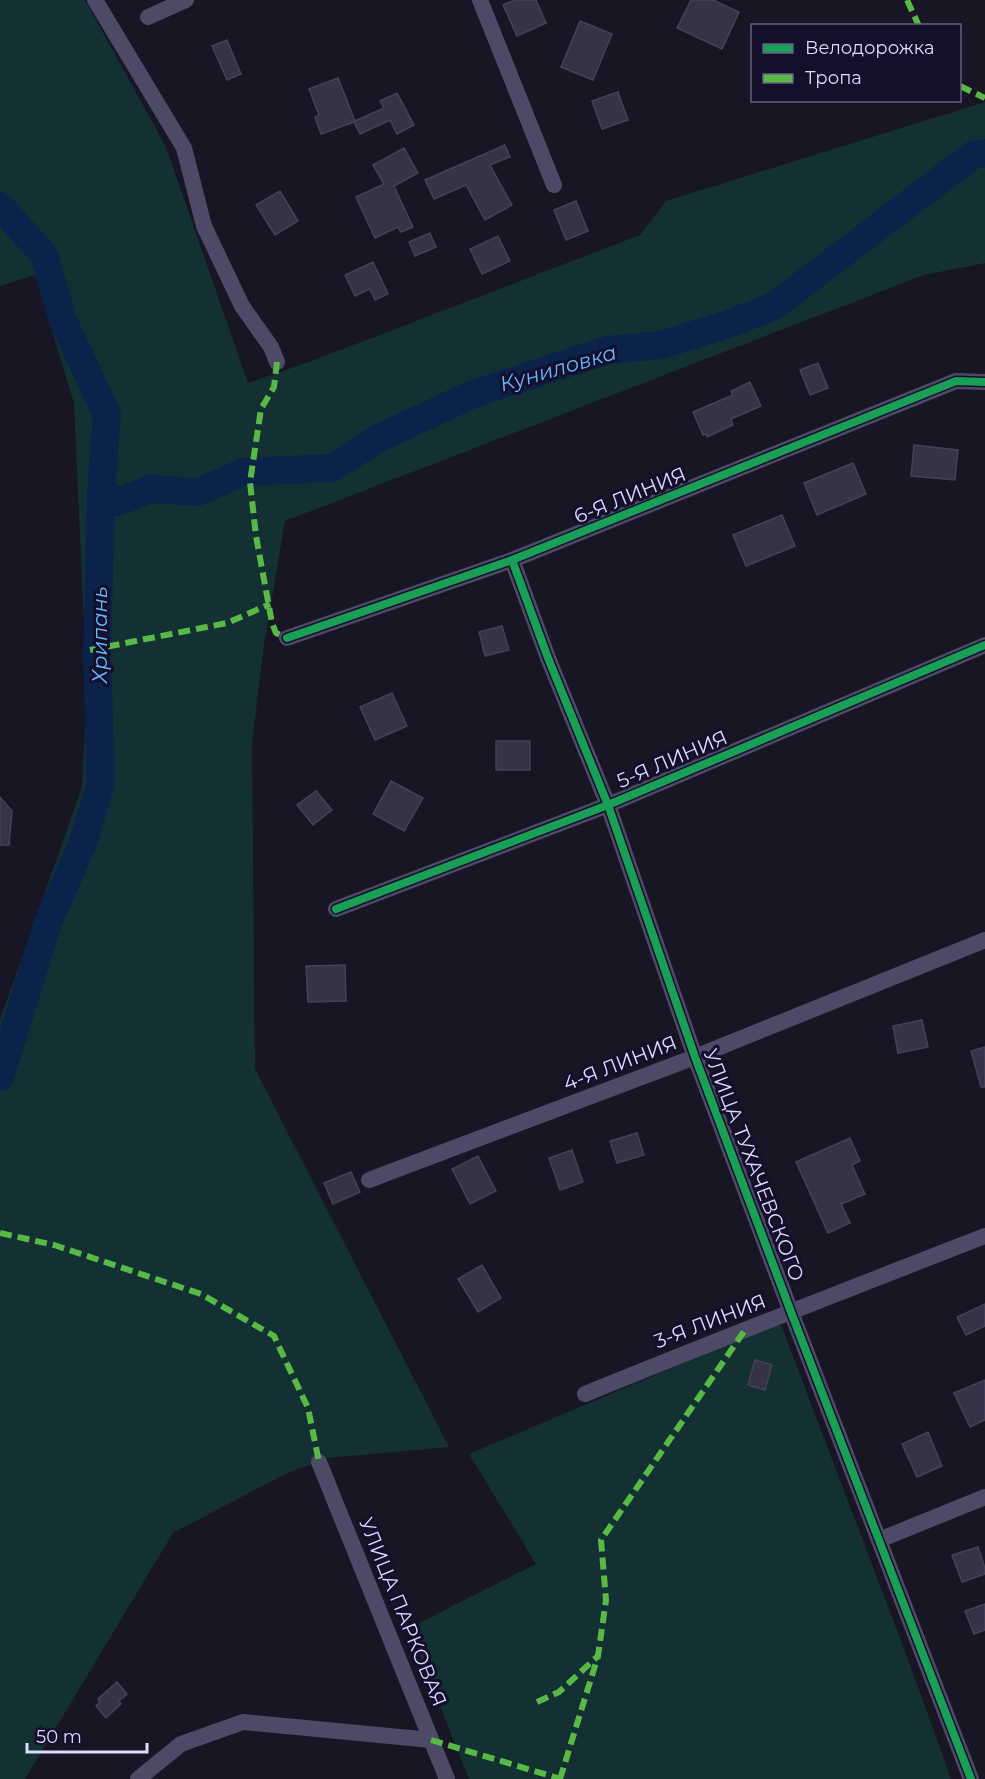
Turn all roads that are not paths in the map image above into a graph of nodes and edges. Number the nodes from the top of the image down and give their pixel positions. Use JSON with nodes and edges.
{"nodes":[{"id":1,"x":95,"y":0,"type":"edge"},
{"id":2,"x":186,"y":0,"type":"edge"},
{"id":3,"x":480,"y":0,"type":"edge"},
{"id":4,"x":148,"y":17,"type":"dead end"},
{"id":5,"x":554,"y":185,"type":"dead end"},
{"id":6,"x":277,"y":362,"type":"dead end"},
{"id":7,"x":984,"y":382,"type":"edge"},
{"id":8,"x":512,"y":560,"type":"junction"},
{"id":9,"x":287,"y":638,"type":"dead end"},
{"id":10,"x":985,"y":645,"type":"edge"},
{"id":11,"x":608,"y":805,"type":"junction"},
{"id":12,"x":336,"y":909,"type":"dead end"},
{"id":13,"x":985,"y":940,"type":"edge"},
{"id":14,"x":695,"y":1057,"type":"junction"},
{"id":15,"x":369,"y":1180,"type":"dead end"},
{"id":16,"x":985,"y":1236,"type":"edge"},
{"id":17,"x":791,"y":1312,"type":"junction"},
{"id":18,"x":585,"y":1394,"type":"dead end"},
{"id":19,"x":319,"y":1462,"type":"dead end"},
{"id":20,"x":985,"y":1497,"type":"edge"},
{"id":21,"x":879,"y":1540,"type":"junction"},
{"id":22,"x":431,"y":1740,"type":"junction"},
{"id":23,"x":138,"y":1779,"type":"edge"},
{"id":24,"x":447,"y":1779,"type":"edge"},
{"id":25,"x":971,"y":1779,"type":"edge"}],
"edges":[{"from":1,"to":6,"type":"street"},
{"from":2,"to":4,"type":"street"},
{"from":3,"to":5,"type":"street"},
{"from":7,"to":8,"type":"street","name":"6-Я ЛИНИЯ"},
{"from":8,"to":9,"type":"street","name":"6-Я ЛИНИЯ"},
{"from":8,"to":11,"type":"street","name":"УЛИЦА ТУХАЧЕВСКОГО"},
{"from":10,"to":11,"type":"street","name":"5-Я ЛИНИЯ"},
{"from":11,"to":12,"type":"street","name":"5-Я ЛИНИЯ"},
{"from":11,"to":14,"type":"street","name":"УЛИЦА ТУХАЧЕВСКОГО"},
{"from":13,"to":14,"type":"street","name":"4-Я ЛИНИЯ"},
{"from":14,"to":15,"type":"street","name":"4-Я ЛИНИЯ"},
{"from":14,"to":17,"type":"street","name":"УЛИЦА ТУХАЧЕВСКОГО"},
{"from":16,"to":17,"type":"street","name":"3-Я ЛИНИЯ"},
{"from":17,"to":18,"type":"street","name":"3-Я ЛИНИЯ"},
{"from":17,"to":21,"type":"street","name":"УЛИЦА ТУХАЧЕВСКОГО"},
{"from":19,"to":22,"type":"street","name":"УЛИЦА ПАРКОВАЯ"},
{"from":20,"to":21,"type":"street"},
{"from":21,"to":25,"type":"street","name":"УЛИЦА ТУХАЧЕВСКОГО"},
{"from":22,"to":23,"type":"street"},
{"from":22,"to":24,"type":"street","name":"УЛИЦА ПАРКОВАЯ"}]}
